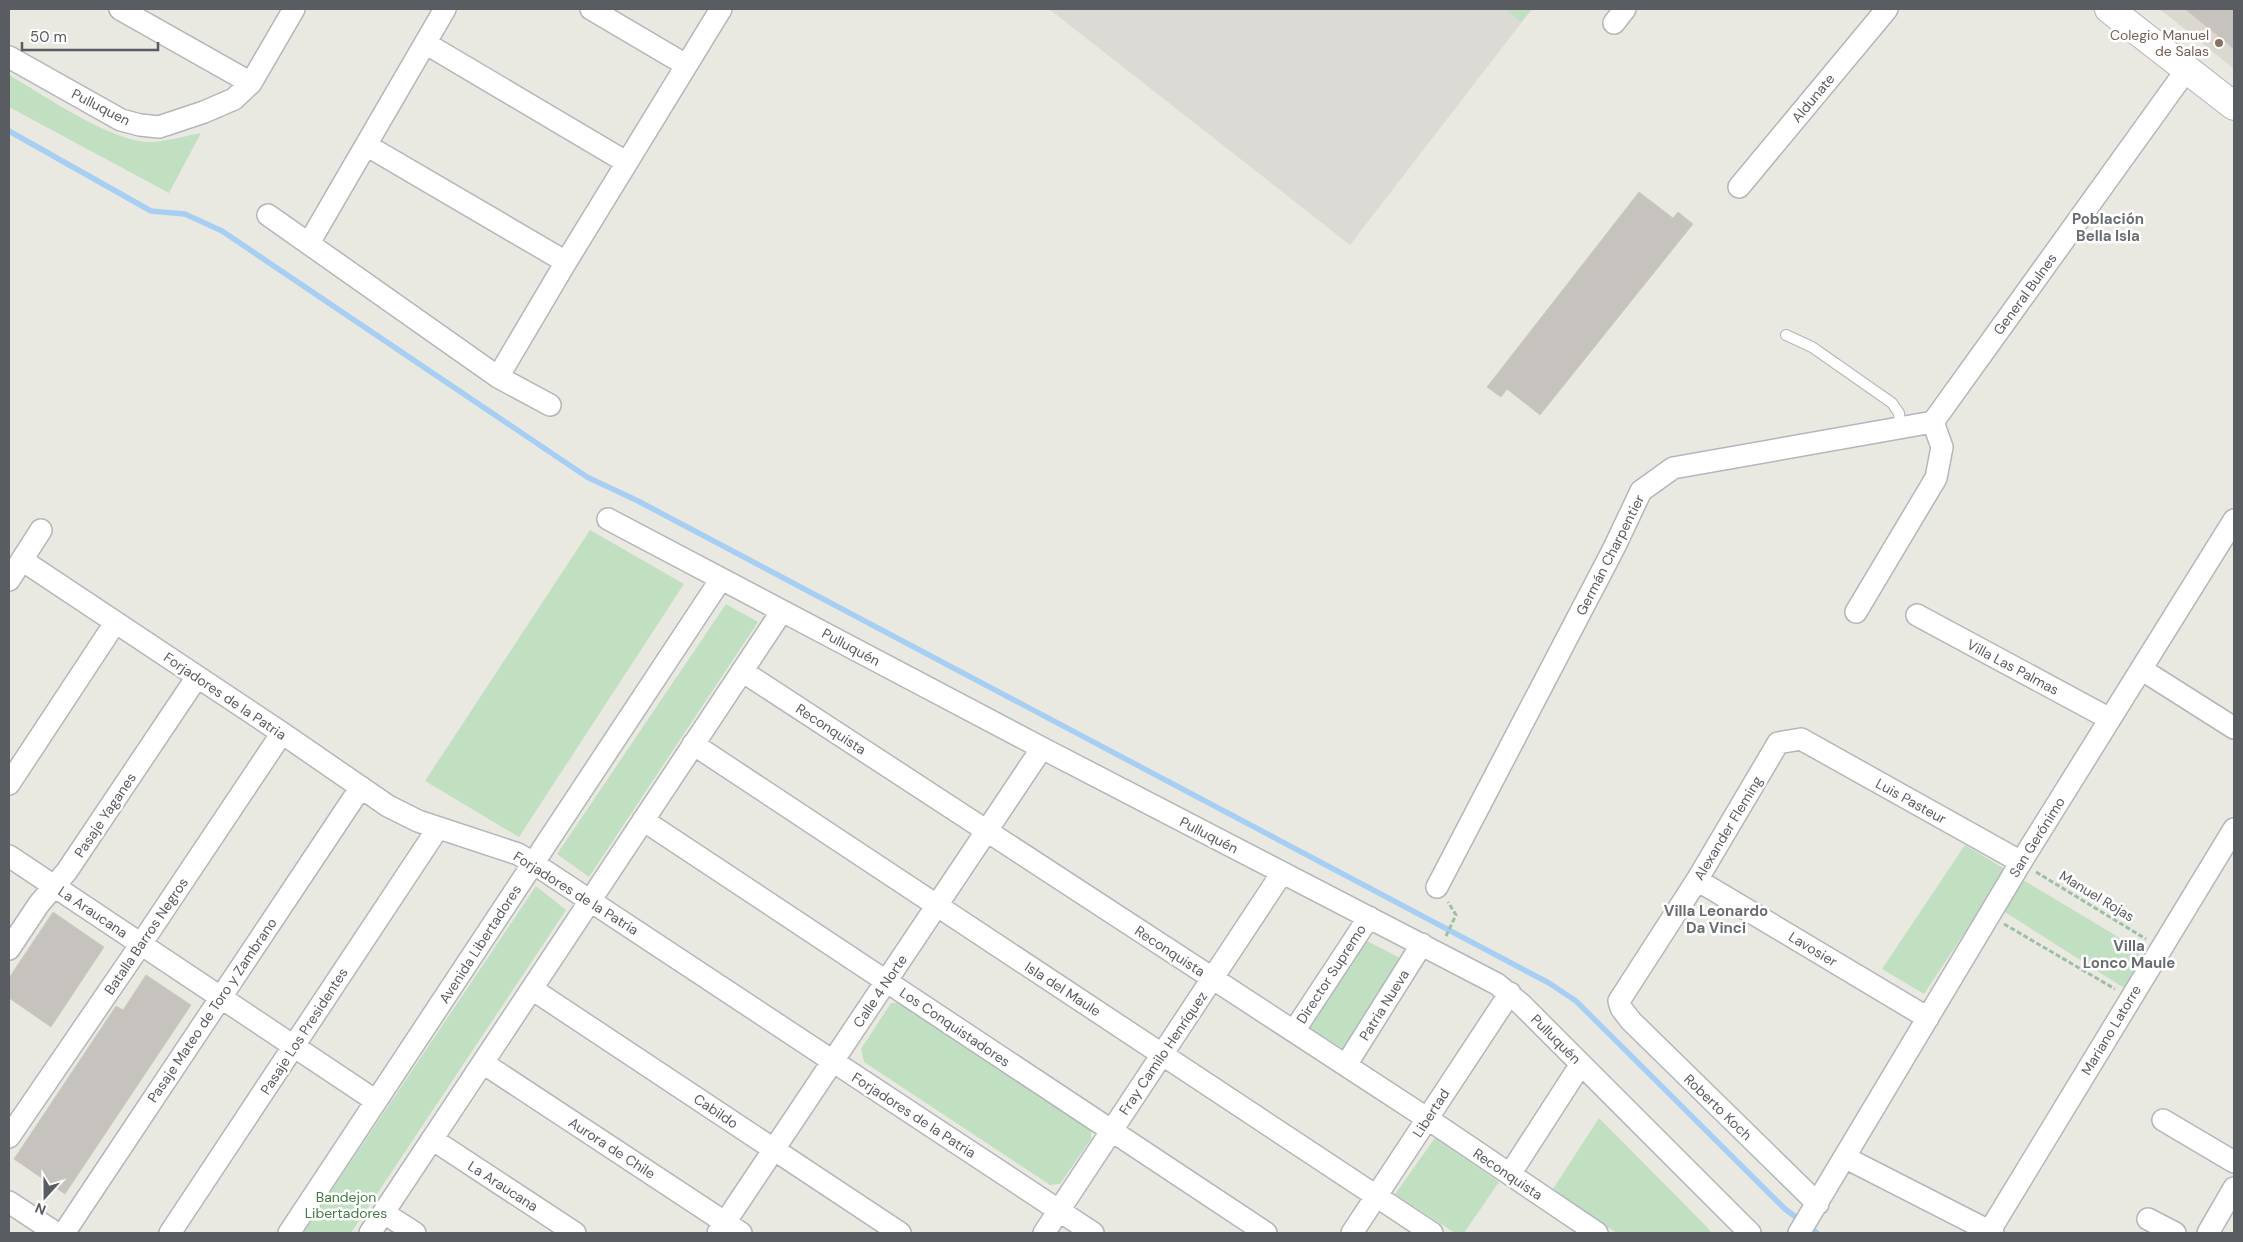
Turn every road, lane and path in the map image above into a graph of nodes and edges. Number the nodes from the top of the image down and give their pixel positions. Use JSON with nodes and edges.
{"nodes":[{"id":1,"x":120,"y":9,"type":"edge"},
{"id":2,"x":294,"y":9,"type":"edge"},
{"id":3,"x":445,"y":9,"type":"edge"},
{"id":4,"x":591,"y":9,"type":"edge"},
{"id":5,"x":720,"y":9,"type":"edge"},
{"id":6,"x":1887,"y":9,"type":"edge"},
{"id":7,"x":2109,"y":9,"type":"edge"},
{"id":8,"x":425,"y":44,"type":"junction"},
{"id":9,"x":9,"y":57,"type":"edge"},
{"id":10,"x":686,"y":65,"type":"junction"},
{"id":11,"x":2187,"y":69,"type":"junction"},
{"id":12,"x":251,"y":83,"type":"junction"},
{"id":13,"x":2234,"y":106,"type":"edge"},
{"id":14,"x":366,"y":145,"type":"junction"},
{"id":15,"x":626,"y":162,"type":"junction"},
{"id":16,"x":1739,"y":187,"type":"dead end"},
{"id":17,"x":268,"y":215,"type":"dead end"},
{"id":18,"x":308,"y":243,"type":"junction"},
{"id":19,"x":566,"y":262,"type":"junction"},
{"id":20,"x":1786,"y":335,"type":"dead end"},
{"id":21,"x":498,"y":377,"type":"junction"},
{"id":22,"x":550,"y":406,"type":"dead end"},
{"id":23,"x":1933,"y":422,"type":"junction"},
{"id":24,"x":1900,"y":428,"type":"junction"},
{"id":25,"x":608,"y":519,"type":"dead end"},
{"id":26,"x":2234,"y":520,"type":"edge"},
{"id":27,"x":41,"y":530,"type":"dead end"},
{"id":28,"x":22,"y":560,"type":"junction"},
{"id":29,"x":721,"y":579,"type":"junction"},
{"id":30,"x":9,"y":580,"type":"edge"},
{"id":31,"x":782,"y":611,"type":"junction"},
{"id":32,"x":1856,"y":612,"type":"dead end"},
{"id":33,"x":1917,"y":615,"type":"dead end"},
{"id":34,"x":115,"y":623,"type":"junction"},
{"id":35,"x":2141,"y":669,"type":"junction"},
{"id":36,"x":742,"y":671,"type":"junction"},
{"id":37,"x":197,"y":677,"type":"junction"},
{"id":38,"x":2110,"y":719,"type":"junction"},
{"id":39,"x":2234,"y":728,"type":"edge"},
{"id":40,"x":282,"y":733,"type":"junction"},
{"id":41,"x":1802,"y":739,"type":"joint"},
{"id":42,"x":693,"y":744,"type":"junction"},
{"id":43,"x":1042,"y":748,"type":"junction"},
{"id":44,"x":9,"y":784,"type":"edge"},
{"id":45,"x":361,"y":787,"type":"junction"},
{"id":46,"x":643,"y":820,"type":"junction"},
{"id":47,"x":438,"y":828,"type":"junction"},
{"id":48,"x":2234,"y":829,"type":"edge"},
{"id":49,"x":987,"y":831,"type":"junction"},
{"id":50,"x":9,"y":856,"type":"edge"},
{"id":51,"x":2020,"y":862,"type":"junction"},
{"id":52,"x":533,"y":863,"type":"junction"},
{"id":53,"x":1282,"y":873,"type":"junction"},
{"id":54,"x":1697,"y":880,"type":"junction"},
{"id":55,"x":54,"y":886,"type":"junction"},
{"id":56,"x":1437,"y":887,"type":"dead end"},
{"id":57,"x":590,"y":901,"type":"junction"},
{"id":58,"x":937,"y":906,"type":"junction"},
{"id":59,"x":1456,"y":915,"type":"dead end"},
{"id":60,"x":1989,"y":915,"type":"junction"},
{"id":61,"x":1368,"y":917,"type":"junction"},
{"id":62,"x":1447,"y":933,"type":"dead end"},
{"id":63,"x":142,"y":944,"type":"junction"},
{"id":64,"x":1422,"y":944,"type":"junction"},
{"id":65,"x":2161,"y":948,"type":"junction"},
{"id":66,"x":9,"y":949,"type":"edge"},
{"id":67,"x":1212,"y":978,"type":"junction"},
{"id":68,"x":886,"y":981,"type":"junction"},
{"id":69,"x":532,"y":989,"type":"junction"},
{"id":70,"x":1510,"y":994,"type":"junction"},
{"id":71,"x":221,"y":997,"type":"junction"},
{"id":72,"x":2131,"y":998,"type":"junction"},
{"id":73,"x":1621,"y":1008,"type":"joint"},
{"id":74,"x":1928,"y":1018,"type":"junction"},
{"id":75,"x":1294,"y":1032,"type":"junction"},
{"id":76,"x":294,"y":1046,"type":"junction"},
{"id":77,"x":1162,"y":1054,"type":"junction"},
{"id":78,"x":833,"y":1061,"type":"junction"},
{"id":79,"x":483,"y":1063,"type":"junction"},
{"id":80,"x":1581,"y":1064,"type":"junction"},
{"id":81,"x":1346,"y":1065,"type":"junction"},
{"id":82,"x":376,"y":1101,"type":"junction"},
{"id":83,"x":1428,"y":1119,"type":"junction"},
{"id":84,"x":2163,"y":1120,"type":"dead end"},
{"id":85,"x":1111,"y":1131,"type":"junction"},
{"id":86,"x":9,"y":1138,"type":"edge"},
{"id":87,"x":432,"y":1140,"type":"junction"},
{"id":88,"x":774,"y":1150,"type":"junction"},
{"id":89,"x":1846,"y":1158,"type":"junction"},
{"id":90,"x":2234,"y":1162,"type":"edge"},
{"id":91,"x":1510,"y":1174,"type":"junction"},
{"id":92,"x":2234,"y":1188,"type":"edge"},
{"id":93,"x":1377,"y":1196,"type":"junction"},
{"id":94,"x":9,"y":1202,"type":"edge"},
{"id":95,"x":1815,"y":1208,"type":"junction"},
{"id":96,"x":1059,"y":1210,"type":"junction"},
{"id":97,"x":384,"y":1213,"type":"junction"},
{"id":98,"x":2148,"y":1219,"type":"dead end"},
{"id":99,"x":728,"y":1230,"type":"edge"},
{"id":100,"x":1991,"y":1232,"type":"edge"},
{"id":101,"x":56,"y":1233,"type":"edge"},
{"id":102,"x":64,"y":1233,"type":"edge"},
{"id":103,"x":170,"y":1233,"type":"edge"},
{"id":104,"x":289,"y":1233,"type":"edge"},
{"id":105,"x":370,"y":1233,"type":"edge"},
{"id":106,"x":415,"y":1233,"type":"edge"},
{"id":107,"x":575,"y":1233,"type":"edge"},
{"id":108,"x":900,"y":1233,"type":"edge"},
{"id":109,"x":1044,"y":1233,"type":"edge"},
{"id":110,"x":1093,"y":1233,"type":"edge"},
{"id":111,"x":1266,"y":1233,"type":"edge"},
{"id":112,"x":1352,"y":1233,"type":"edge"},
{"id":113,"x":1432,"y":1233,"type":"edge"},
{"id":114,"x":1597,"y":1233,"type":"edge"},
{"id":115,"x":1750,"y":1233,"type":"edge"},
{"id":116,"x":1799,"y":1233,"type":"edge"},
{"id":117,"x":2176,"y":1233,"type":"edge"},
{"id":118,"x":2208,"y":1233,"type":"edge"}],
"edges":[{"from":1,"to":12,"type":"street"},
{"from":2,"to":12,"type":"street","name":"Pulluquen"},
{"from":3,"to":8,"type":"street"},
{"from":4,"to":10,"type":"street"},
{"from":5,"to":10,"type":"street"},
{"from":6,"to":16,"type":"street","name":"Aldunate"},
{"from":7,"to":11,"type":"main road"},
{"from":8,"to":14,"type":"street"},
{"from":8,"to":15,"type":"street"},
{"from":9,"to":12,"type":"street","name":"Pulluquen"},
{"from":10,"to":15,"type":"street"},
{"from":11,"to":13,"type":"main road"},
{"from":11,"to":23,"type":"street","name":"General Bulnes"},
{"from":14,"to":18,"type":"street"},
{"from":14,"to":19,"type":"street"},
{"from":15,"to":19,"type":"street"},
{"from":17,"to":18,"type":"street"},
{"from":18,"to":21,"type":"street"},
{"from":19,"to":21,"type":"street"},
{"from":20,"to":24,"type":"lane"},
{"from":21,"to":22,"type":"street"},
{"from":23,"to":24,"type":"street","name":"Germán Charpentier"},
{"from":23,"to":32,"type":"street"},
{"from":24,"to":56,"type":"street","name":"Germán Charpentier"},
{"from":25,"to":29,"type":"street","name":"Pulluquén"},
{"from":26,"to":35,"type":"street","name":"San Gerónimo"},
{"from":27,"to":28,"type":"street"},
{"from":28,"to":30,"type":"street"},
{"from":28,"to":34,"type":"street","name":"Forjadores de la Patria"},
{"from":29,"to":31,"type":"street","name":"Pulluquén"},
{"from":29,"to":52,"type":"street","name":"Avenida Libertadores"},
{"from":31,"to":36,"type":"street"},
{"from":31,"to":43,"type":"street","name":"Pulluquén"},
{"from":33,"to":38,"type":"street","name":"Villa Las Palmas"},
{"from":34,"to":37,"type":"street","name":"Forjadores de la Patria"},
{"from":34,"to":44,"type":"street"},
{"from":35,"to":38,"type":"street","name":"San Gerónimo"},
{"from":35,"to":39,"type":"street"},
{"from":36,"to":42,"type":"street"},
{"from":36,"to":49,"type":"street","name":"Reconquista"},
{"from":37,"to":40,"type":"street","name":"Forjadores de la Patria"},
{"from":37,"to":55,"type":"street","name":"Pasaje Yaganes"},
{"from":38,"to":51,"type":"street","name":"San Gerónimo"},
{"from":40,"to":45,"type":"street","name":"Forjadores de la Patria"},
{"from":40,"to":63,"type":"street","name":"Batalla Barros Negros"},
{"from":41,"to":51,"type":"street","name":"Luis Pasteur"},
{"from":41,"to":54,"type":"street","name":"Alexander Fleming"},
{"from":42,"to":46,"type":"street"},
{"from":42,"to":58,"type":"street","name":"Isla del Maule"},
{"from":43,"to":49,"type":"street","name":"Calle 4 Norte"},
{"from":43,"to":53,"type":"street","name":"Pulluquén"},
{"from":45,"to":47,"type":"street","name":"Forjadores de la Patria"},
{"from":45,"to":71,"type":"street","name":"Pasaje Mateo de Toro y Zambrano"},
{"from":46,"to":57,"type":"street"},
{"from":46,"to":68,"type":"street","name":"Los Conquistadores"},
{"from":47,"to":52,"type":"street","name":"Forjadores de la Patria"},
{"from":47,"to":76,"type":"street","name":"Pasaje Los Presidentes"},
{"from":48,"to":65,"type":"street","name":"Mariano Latorre"},
{"from":49,"to":58,"type":"street","name":"Calle 4 Norte"},
{"from":49,"to":67,"type":"street","name":"Reconquista"},
{"from":50,"to":55,"type":"street","name":"La Araucana"},
{"from":51,"to":60,"type":"street","name":"San Gerónimo"},
{"from":51,"to":65,"type":"path","name":"Manuel Rojas"},
{"from":52,"to":57,"type":"street","name":"Forjadores de la Patria"},
{"from":52,"to":82,"type":"street","name":"Avenida Libertadores"},
{"from":53,"to":61,"type":"street","name":"Pulluquén"},
{"from":53,"to":67,"type":"street","name":"Fray Camilo Henríquez"},
{"from":54,"to":73,"type":"street","name":"Alexander Fleming"},
{"from":54,"to":74,"type":"street","name":"Lavosier"},
{"from":55,"to":63,"type":"street","name":"La Araucana"},
{"from":55,"to":66,"type":"street","name":"Pasaje Yaganes"},
{"from":57,"to":69,"type":"street"},
{"from":57,"to":78,"type":"street","name":"Forjadores de la Patria"},
{"from":58,"to":68,"type":"street","name":"Calle 4 Norte"},
{"from":58,"to":77,"type":"street","name":"Isla del Maule"},
{"from":59,"to":62,"type":"path"},
{"from":60,"to":72,"type":"path"},
{"from":60,"to":74,"type":"street","name":"San Gerónimo"},
{"from":61,"to":64,"type":"street","name":"Pulluquén"},
{"from":61,"to":75,"type":"street","name":"Director Supremo"},
{"from":63,"to":71,"type":"street","name":"La Araucana"},
{"from":63,"to":86,"type":"street","name":"Batalla Barros Negros"},
{"from":64,"to":70,"type":"street","name":"Pulluquén"},
{"from":64,"to":81,"type":"street","name":"Patria Nueva"},
{"from":65,"to":72,"type":"street","name":"Mariano Latorre"},
{"from":67,"to":75,"type":"street","name":"Reconquista"},
{"from":67,"to":77,"type":"street","name":"Fray Camilo Henríquez"},
{"from":68,"to":78,"type":"street","name":"Calle 4 Norte"},
{"from":68,"to":85,"type":"street","name":"Los Conquistadores"},
{"from":69,"to":79,"type":"street"},
{"from":69,"to":88,"type":"street","name":"Cabildo"},
{"from":70,"to":80,"type":"street","name":"Pulluquén"},
{"from":70,"to":83,"type":"street","name":"Libertad"},
{"from":71,"to":76,"type":"street","name":"La Araucana"},
{"from":71,"to":102,"type":"street","name":"Pasaje Mateo de Toro y Zambrano"},
{"from":72,"to":100,"type":"street","name":"Mariano Latorre"},
{"from":73,"to":95,"type":"street","name":"Roberto Koch"},
{"from":74,"to":89,"type":"street","name":"San Gerónimo"},
{"from":75,"to":81,"type":"street","name":"Reconquista"},
{"from":76,"to":82,"type":"street","name":"La Araucana"},
{"from":76,"to":103,"type":"street","name":"Pasaje Los Presidentes"},
{"from":77,"to":85,"type":"street","name":"Fray Camilo Henríquez"},
{"from":77,"to":93,"type":"street","name":"Isla del Maule"},
{"from":78,"to":88,"type":"street","name":"Calle 4 Norte"},
{"from":78,"to":96,"type":"street","name":"Forjadores de la Patria"},
{"from":79,"to":87,"type":"street"},
{"from":79,"to":99,"type":"street","name":"Aurora de Chile"},
{"from":80,"to":91,"type":"street"},
{"from":80,"to":115,"type":"street","name":"Pulluquén"},
{"from":81,"to":83,"type":"street","name":"Reconquista"},
{"from":82,"to":104,"type":"street","name":"Avenida Libertadores"},
{"from":83,"to":91,"type":"street","name":"Reconquista"},
{"from":83,"to":93,"type":"street","name":"Libertad"},
{"from":84,"to":90,"type":"street"},
{"from":85,"to":96,"type":"street","name":"Fray Camilo Henríquez"},
{"from":85,"to":111,"type":"street","name":"Los Conquistadores"},
{"from":87,"to":97,"type":"street"},
{"from":87,"to":107,"type":"street","name":"La Araucana"},
{"from":88,"to":99,"type":"street","name":"Calle 4 Norte"},
{"from":88,"to":108,"type":"street","name":"Cabildo"},
{"from":89,"to":95,"type":"street","name":"San Gerónimo"},
{"from":89,"to":100,"type":"street"},
{"from":91,"to":114,"type":"street","name":"Reconquista"},
{"from":92,"to":118,"type":"street"},
{"from":93,"to":112,"type":"street","name":"Libertad"},
{"from":93,"to":113,"type":"street","name":"Isla del Maule"},
{"from":94,"to":101,"type":"street"},
{"from":95,"to":116,"type":"street","name":"San Gerónimo"},
{"from":96,"to":109,"type":"street","name":"Fray Camilo Henríquez"},
{"from":96,"to":110,"type":"street","name":"Forjadores de la Patria"},
{"from":97,"to":105,"type":"street"},
{"from":97,"to":106,"type":"street"},
{"from":98,"to":117,"type":"street"}]}
